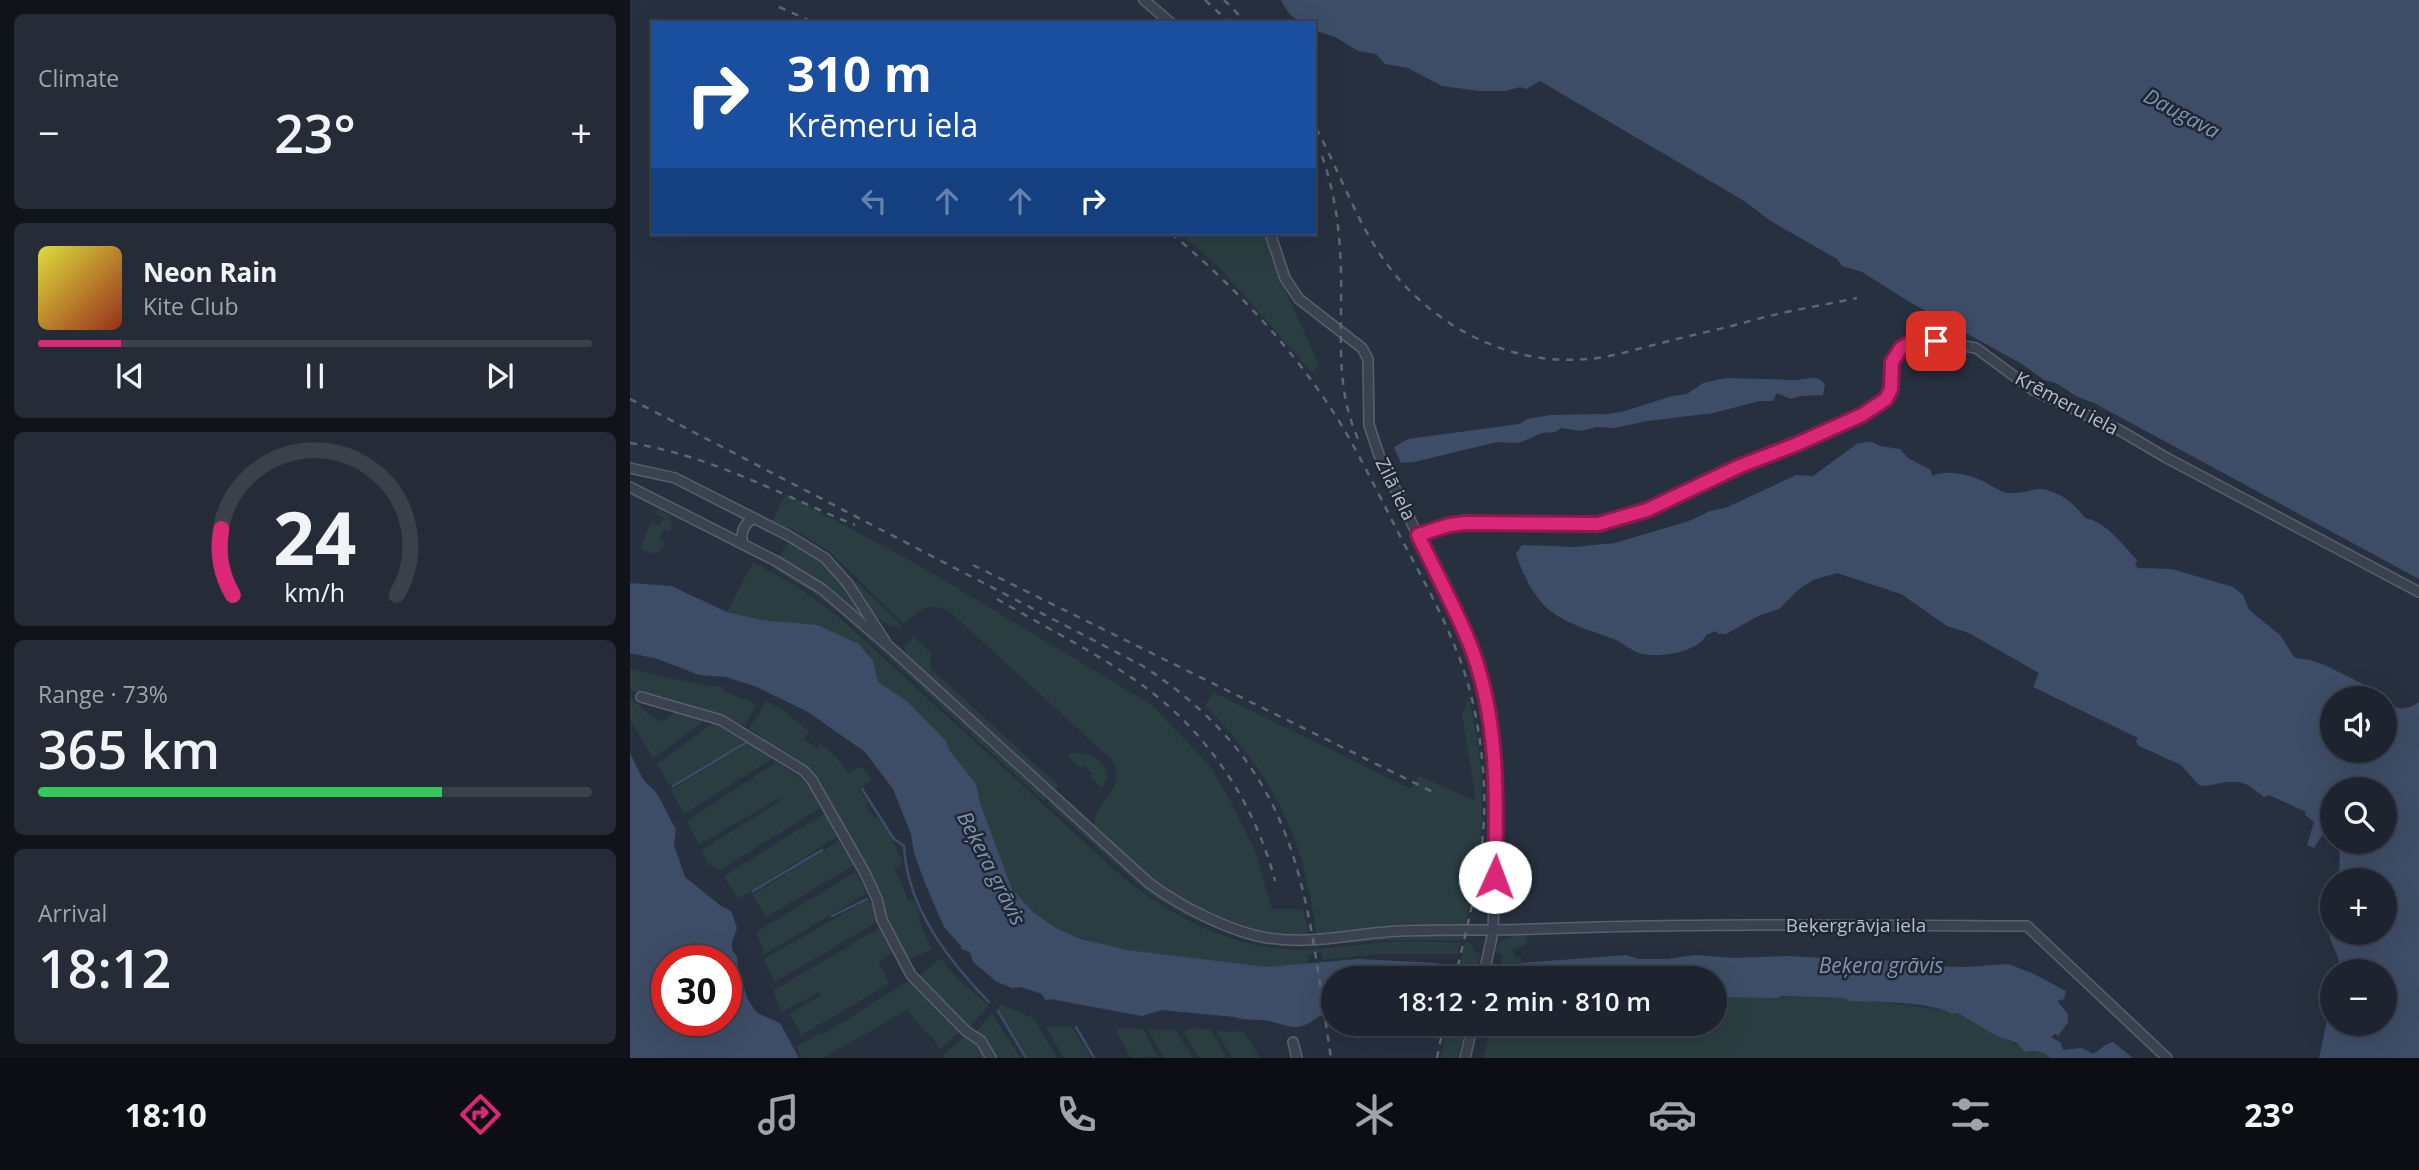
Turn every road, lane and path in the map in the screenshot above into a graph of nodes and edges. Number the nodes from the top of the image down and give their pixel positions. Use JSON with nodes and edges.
{"nodes":[{"id":1,"x":1144,"y":0,"type":"edge"},
{"id":2,"x":1169,"y":21,"type":"edge"},
{"id":3,"x":1271,"y":235,"type":"edge"},
{"id":4,"x":630,"y":468,"type":"edge"},
{"id":5,"x":630,"y":487,"type":"edge"},
{"id":6,"x":754,"y":518,"type":"junction"},
{"id":7,"x":1418,"y":535,"type":"junction"},
{"id":8,"x":743,"y":544,"type":"junction"},
{"id":9,"x":2419,"y":592,"type":"edge"},
{"id":10,"x":893,"y":650,"type":"junction"},
{"id":11,"x":641,"y":697,"type":"dead end"},
{"id":12,"x":1493,"y":932,"type":"junction"},
{"id":13,"x":1486,"y":966,"type":"edge"},
{"id":14,"x":1470,"y":1036,"type":"edge"},
{"id":15,"x":1293,"y":1042,"type":"dead end"},
{"id":16,"x":991,"y":1058,"type":"edge"},
{"id":17,"x":1297,"y":1058,"type":"edge"},
{"id":18,"x":1465,"y":1058,"type":"edge"},
{"id":19,"x":2167,"y":1058,"type":"edge"}],
"edges":[{"from":1,"to":2,"type":"street"},
{"from":3,"to":7,"type":"street","name":"Zilā iela"},
{"from":4,"to":6,"type":"street"},
{"from":5,"to":8,"type":"street"},
{"from":6,"to":8,"type":"street"},
{"from":6,"to":10,"type":"street"},
{"from":7,"to":9,"type":"street","name":"Krēmeru iela"},
{"from":7,"to":12,"type":"street","name":"Zilā iela"},
{"from":8,"to":10,"type":"street"},
{"from":10,"to":12,"type":"street","name":"Beķergrāvja iela"},
{"from":11,"to":16,"type":"street"},
{"from":12,"to":13,"type":"street","name":"Zilā iela"},
{"from":12,"to":19,"type":"street","name":"Beķergrāvja iela"},
{"from":14,"to":18,"type":"street"},
{"from":15,"to":17,"type":"street"}]}
